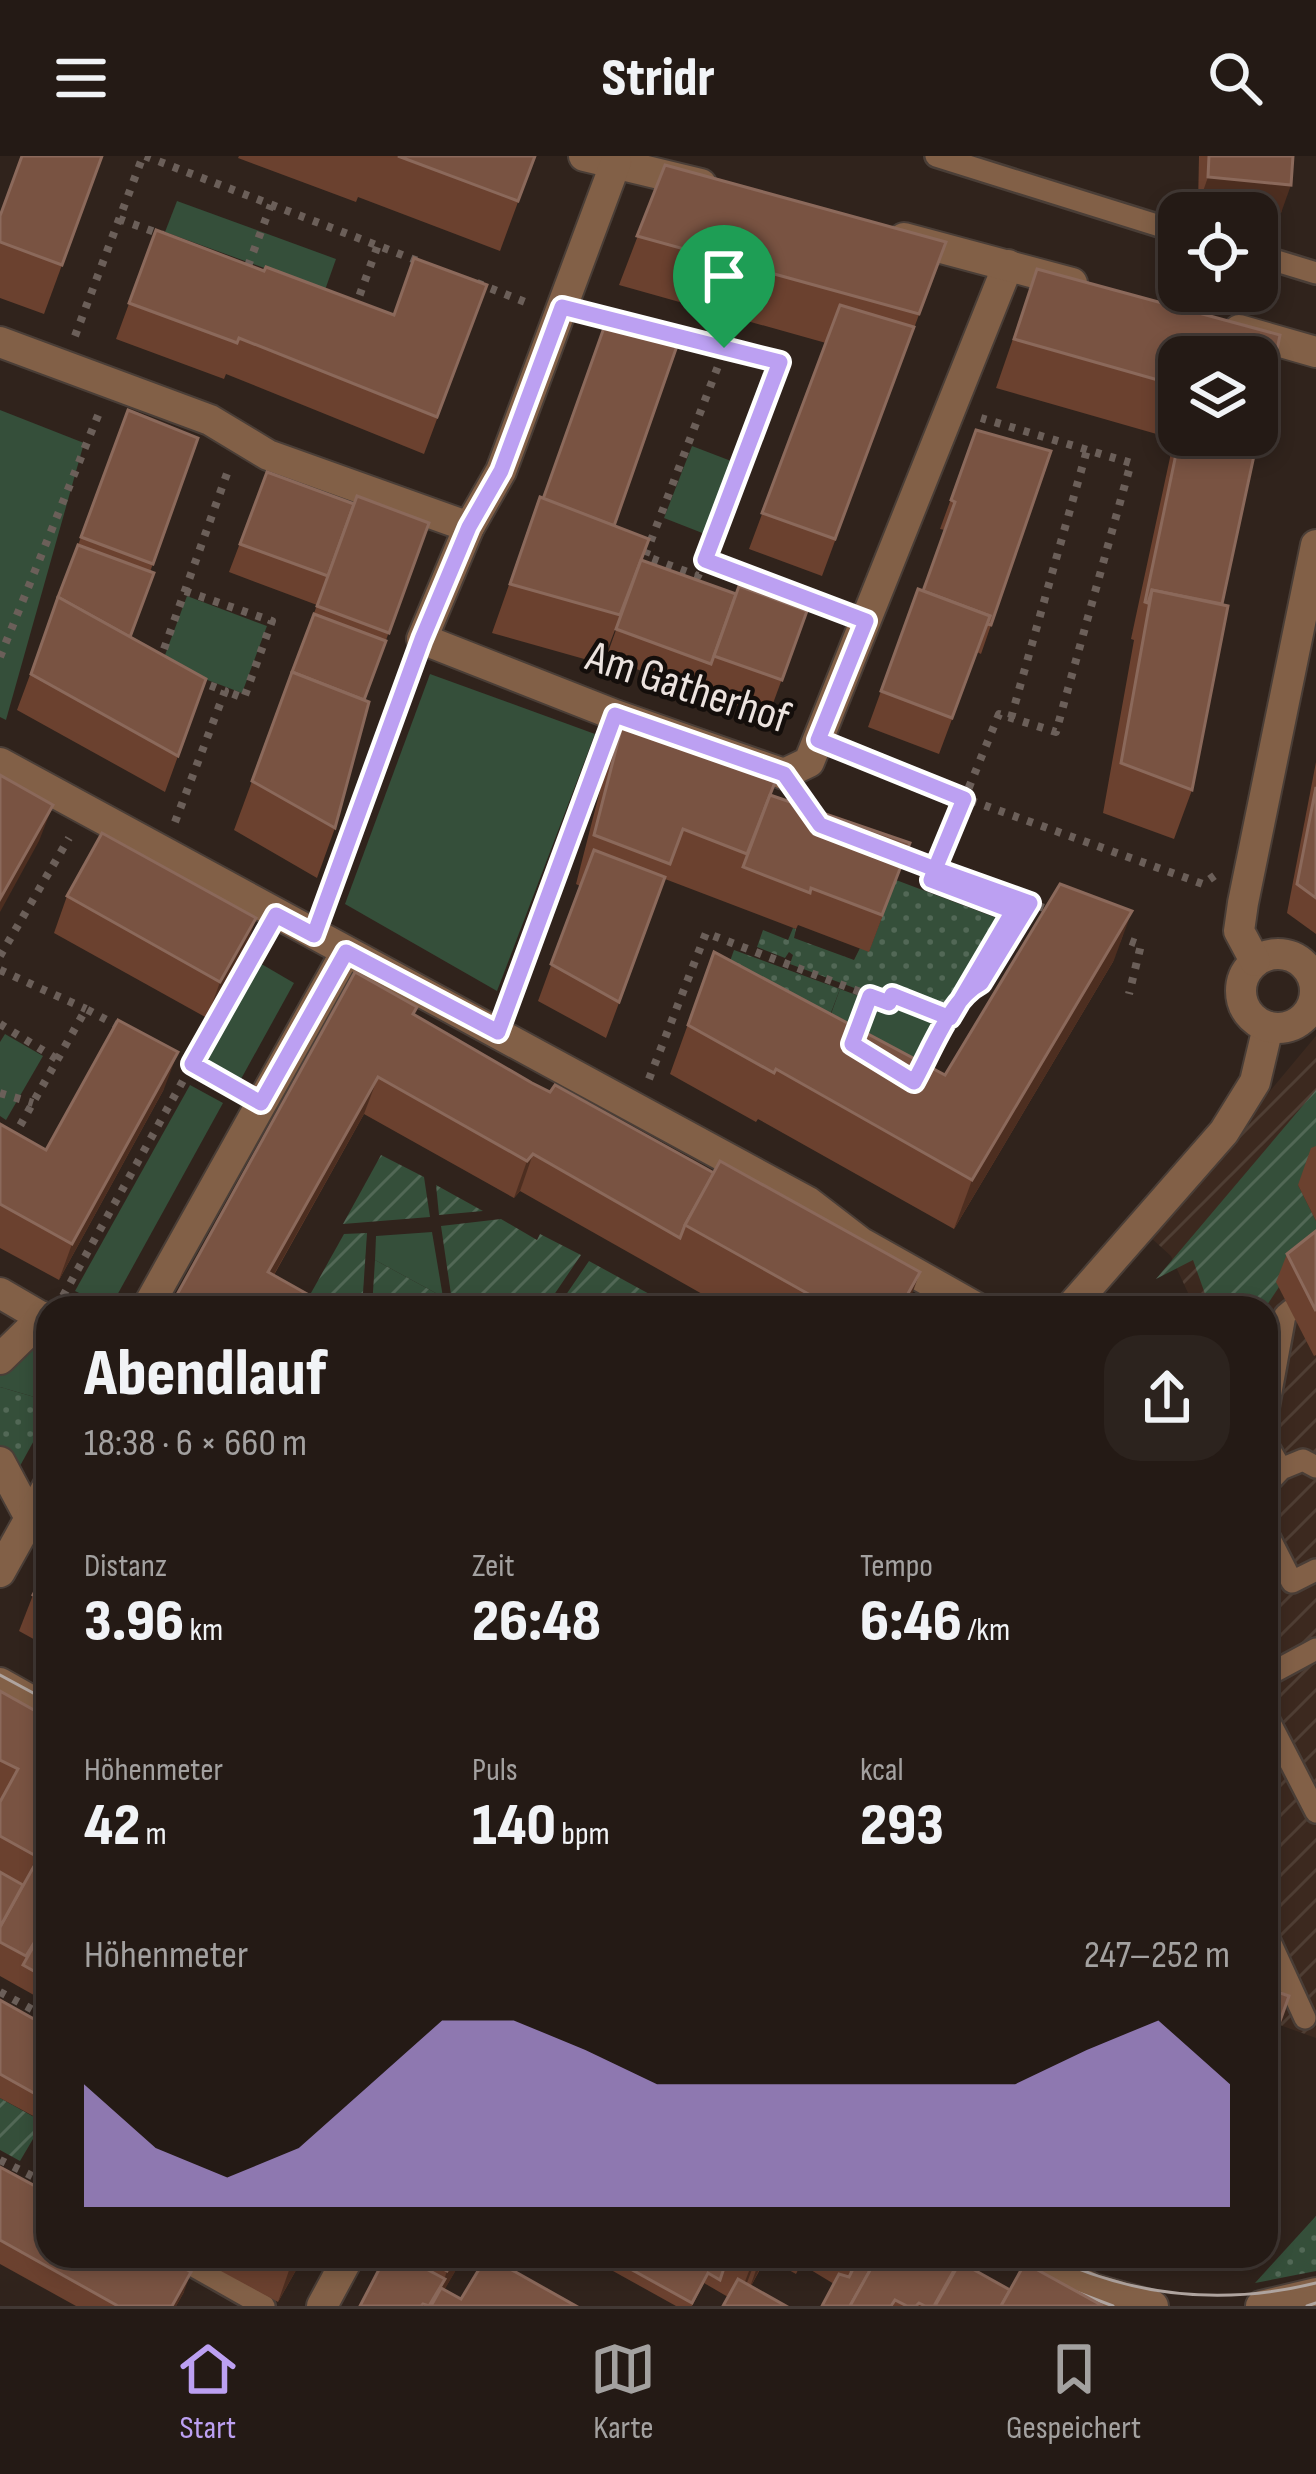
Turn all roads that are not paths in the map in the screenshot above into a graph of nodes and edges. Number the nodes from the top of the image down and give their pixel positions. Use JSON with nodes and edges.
{"nodes":[{"id":1,"x":584,"y":156,"type":"edge"},
{"id":2,"x":936,"y":156,"type":"edge"},
{"id":3,"x":616,"y":162,"type":"junction"},
{"id":4,"x":731,"y":192,"type":"edge"},
{"id":5,"x":1158,"y":225,"type":"edge"},
{"id":6,"x":870,"y":229,"type":"edge"},
{"id":7,"x":1278,"y":261,"type":"edge"},
{"id":8,"x":1008,"y":266,"type":"junction"},
{"id":9,"x":1316,"y":273,"type":"edge"},
{"id":10,"x":1096,"y":290,"type":"edge"},
{"id":11,"x":1206,"y":321,"type":"edge"},
{"id":12,"x":0,"y":342,"type":"edge"},
{"id":13,"x":1316,"y":352,"type":"edge"},
{"id":14,"x":469,"y":527,"type":"junction"},
{"id":15,"x":1316,"y":544,"type":"edge"},
{"id":16,"x":0,"y":763,"type":"edge"},
{"id":17,"x":346,"y":952,"type":"junction"},
{"id":18,"x":1255,"y":961,"type":"junction"},
{"id":19,"x":1316,"y":988,"type":"edge"},
{"id":20,"x":1268,"y":1027,"type":"junction"},
{"id":21,"x":0,"y":1292,"type":"edge"},
{"id":22,"x":154,"y":1296,"type":"edge"},
{"id":23,"x":956,"y":1296,"type":"edge"},
{"id":24,"x":1080,"y":1296,"type":"edge"},
{"id":25,"x":36,"y":1309,"type":"edge"},
{"id":26,"x":1291,"y":1310,"type":"dead end"},
{"id":27,"x":36,"y":1327,"type":"edge"},
{"id":28,"x":1278,"y":1357,"type":"edge"},
{"id":29,"x":0,"y":1359,"type":"edge"},
{"id":30,"x":0,"y":1462,"type":"edge"},
{"id":31,"x":1316,"y":1467,"type":"edge"},
{"id":32,"x":1278,"y":1475,"type":"edge"},
{"id":33,"x":36,"y":1507,"type":"edge"},
{"id":34,"x":30,"y":1518,"type":"junction"},
{"id":35,"x":1278,"y":1555,"type":"edge"},
{"id":36,"x":1316,"y":1570,"type":"edge"},
{"id":37,"x":0,"y":1572,"type":"edge"},
{"id":38,"x":1316,"y":1649,"type":"edge"},
{"id":39,"x":1278,"y":1670,"type":"edge"},
{"id":40,"x":0,"y":1683,"type":"edge"},
{"id":41,"x":36,"y":1703,"type":"edge"},
{"id":42,"x":1278,"y":1738,"type":"edge"},
{"id":43,"x":1316,"y":1812,"type":"edge"},
{"id":44,"x":1278,"y":1960,"type":"edge"},
{"id":45,"x":1305,"y":2018,"type":"dead end"},
{"id":46,"x":197,"y":2268,"type":"edge"},
{"id":47,"x":343,"y":2268,"type":"edge"},
{"id":48,"x":1052,"y":2268,"type":"edge"},
{"id":49,"x":1316,"y":2293,"type":"edge"},
{"id":50,"x":264,"y":2306,"type":"edge"},
{"id":51,"x":322,"y":2306,"type":"edge"},
{"id":52,"x":1153,"y":2306,"type":"edge"},
{"id":53,"x":1261,"y":2306,"type":"edge"}],
"edges":[{"from":1,"to":3,"type":"street"},
{"from":2,"to":5,"type":"lane"},
{"from":3,"to":4,"type":"street"},
{"from":3,"to":14,"type":"street"},
{"from":6,"to":8,"type":"street"},
{"from":7,"to":9,"type":"lane"},
{"from":8,"to":10,"type":"street"},
{"from":8,"to":14,"type":"street","name":"Am Gatherhof"},
{"from":11,"to":13,"type":"street"},
{"from":12,"to":14,"type":"street"},
{"from":15,"to":18,"type":"street"},
{"from":16,"to":17,"type":"street"},
{"from":17,"to":22,"type":"street"},
{"from":17,"to":23,"type":"street"},
{"from":18,"to":19,"type":"street"},
{"from":18,"to":20,"type":"street"},
{"from":19,"to":20,"type":"street"},
{"from":20,"to":24,"type":"street"},
{"from":21,"to":25,"type":"street"},
{"from":26,"to":28,"type":"lane"},
{"from":27,"to":29,"type":"street"},
{"from":30,"to":34,"type":"street"},
{"from":31,"to":32,"type":"lane"},
{"from":33,"to":34,"type":"street"},
{"from":34,"to":37,"type":"street"},
{"from":35,"to":36,"type":"lane"},
{"from":38,"to":39,"type":"lane"},
{"from":40,"to":41,"type":"street"},
{"from":42,"to":43,"type":"lane"},
{"from":44,"to":45,"type":"lane"},
{"from":46,"to":50,"type":"lane"},
{"from":47,"to":51,"type":"street"},
{"from":48,"to":52,"type":"street"},
{"from":49,"to":53,"type":"street"}]}
